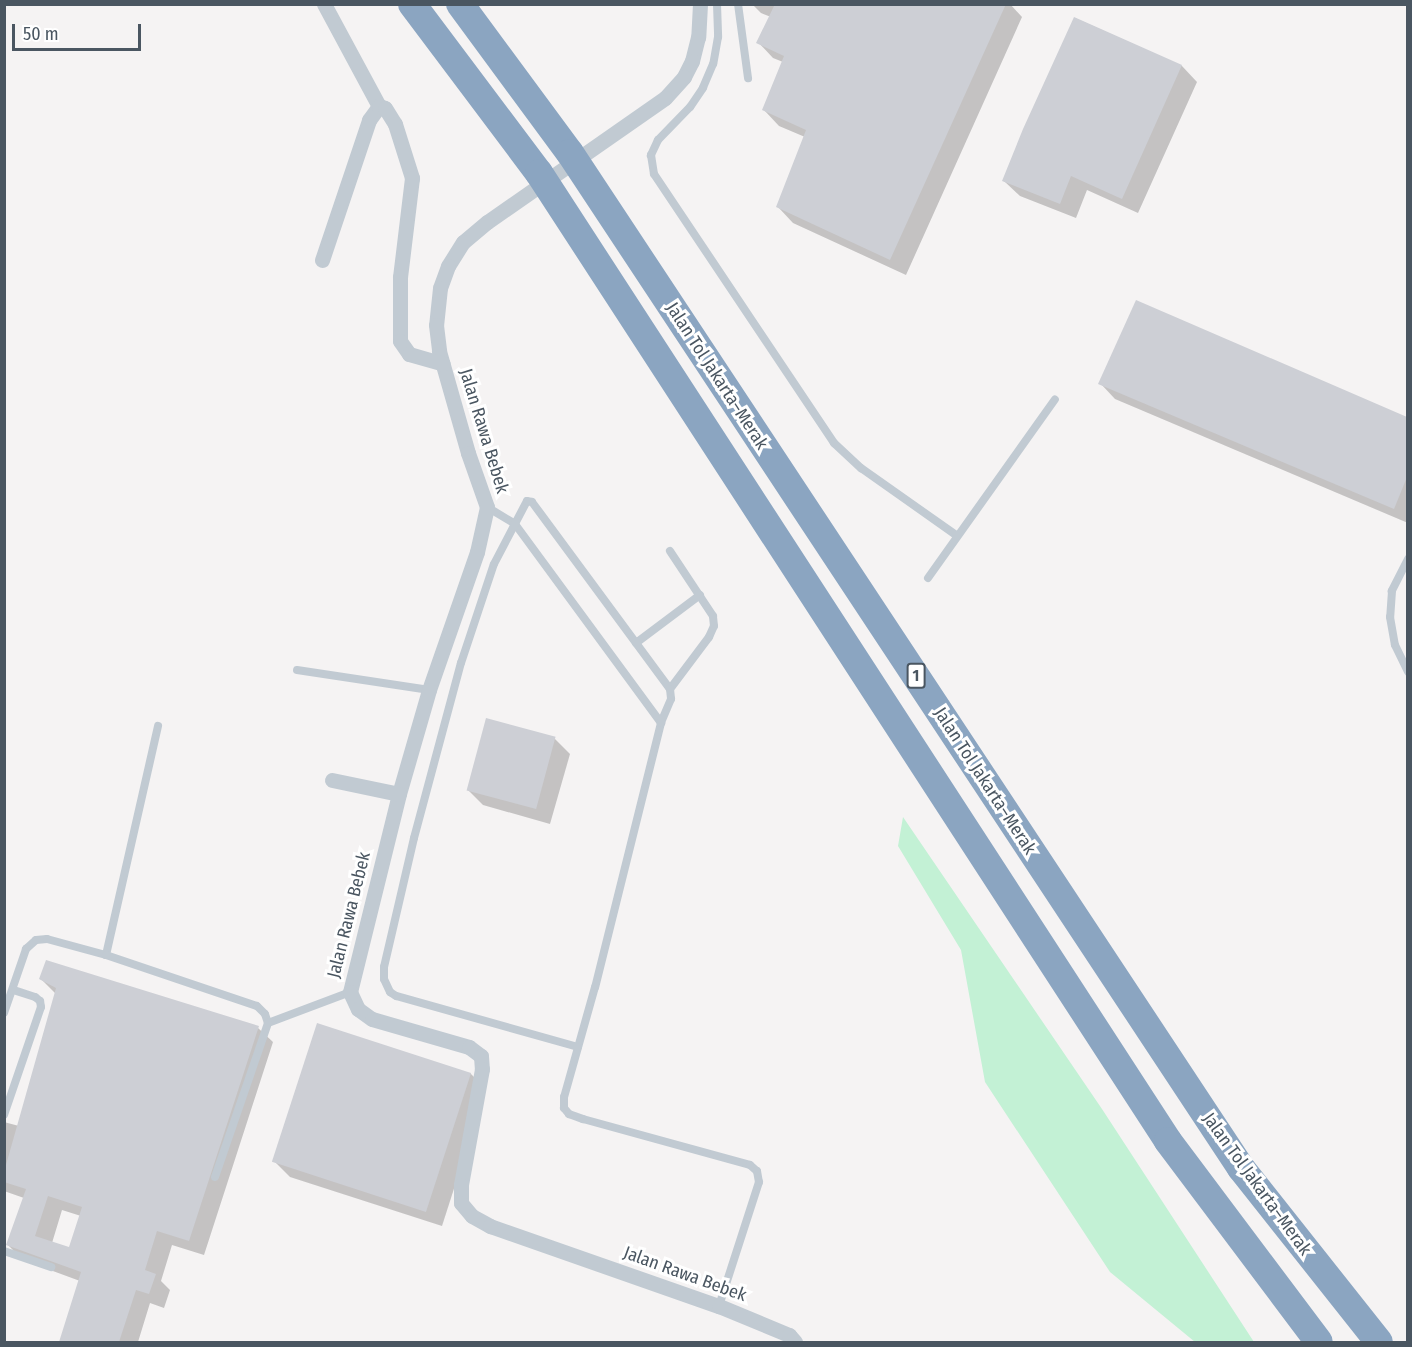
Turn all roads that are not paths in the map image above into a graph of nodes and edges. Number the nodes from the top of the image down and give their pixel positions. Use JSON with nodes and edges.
{"nodes":[{"id":1,"x":324,"y":4,"type":"edge"},
{"id":2,"x":412,"y":4,"type":"edge"},
{"id":3,"x":460,"y":4,"type":"edge"},
{"id":4,"x":699,"y":4,"type":"edge"},
{"id":5,"x":717,"y":4,"type":"edge"},
{"id":6,"x":738,"y":4,"type":"edge"},
{"id":7,"x":748,"y":78,"type":"dead end"},
{"id":8,"x":379,"y":106,"type":"junction"},
{"id":9,"x":322,"y":260,"type":"dead end"},
{"id":10,"x":443,"y":364,"type":"junction"},
{"id":11,"x":1055,"y":399,"type":"dead end"},
{"id":12,"x":487,"y":507,"type":"junction"},
{"id":13,"x":515,"y":524,"type":"junction"},
{"id":14,"x":956,"y":536,"type":"junction"},
{"id":15,"x":670,"y":551,"type":"dead end"},
{"id":16,"x":1407,"y":559,"type":"edge"},
{"id":17,"x":928,"y":578,"type":"dead end"},
{"id":18,"x":700,"y":595,"type":"junction"},
{"id":19,"x":636,"y":643,"type":"junction"},
{"id":20,"x":297,"y":670,"type":"dead end"},
{"id":21,"x":1407,"y":672,"type":"edge"},
{"id":22,"x":670,"y":689,"type":"junction"},
{"id":23,"x":429,"y":690,"type":"junction"},
{"id":24,"x":661,"y":723,"type":"junction"},
{"id":25,"x":158,"y":726,"type":"dead end"},
{"id":26,"x":332,"y":780,"type":"dead end"},
{"id":27,"x":399,"y":794,"type":"junction"},
{"id":28,"x":106,"y":955,"type":"junction"},
{"id":29,"x":13,"y":990,"type":"junction"},
{"id":30,"x":350,"y":993,"type":"junction"},
{"id":31,"x":4,"y":1013,"type":"edge"},
{"id":32,"x":268,"y":1023,"type":"junction"},
{"id":33,"x":578,"y":1047,"type":"junction"},
{"id":34,"x":4,"y":1115,"type":"edge"},
{"id":35,"x":215,"y":1177,"type":"dead end"},
{"id":36,"x":4,"y":1251,"type":"edge"},
{"id":37,"x":51,"y":1267,"type":"dead end"},
{"id":38,"x":719,"y":1306,"type":"junction"},
{"id":39,"x":795,"y":1342,"type":"edge"},
{"id":40,"x":1319,"y":1342,"type":"edge"},
{"id":41,"x":1379,"y":1342,"type":"edge"}],
"edges":[{"from":1,"to":8,"type":"street"},
{"from":2,"to":40,"type":"highway","number":"1"},
{"from":3,"to":41,"type":"highway","name":"Jalan Tol Jakarta–Merak","number":"1"},
{"from":4,"to":10,"type":"street","name":"Jalan Rawa Bebek"},
{"from":5,"to":14,"type":"lane"},
{"from":6,"to":7,"type":"lane"},
{"from":8,"to":9,"type":"street"},
{"from":8,"to":10,"type":"street"},
{"from":10,"to":12,"type":"street","name":"Jalan Rawa Bebek"},
{"from":11,"to":14,"type":"lane"},
{"from":12,"to":13,"type":"lane"},
{"from":12,"to":23,"type":"street","name":"Jalan Rawa Bebek"},
{"from":13,"to":19,"type":"lane"},
{"from":13,"to":24,"type":"lane"},
{"from":13,"to":33,"type":"lane"},
{"from":14,"to":17,"type":"lane"},
{"from":15,"to":18,"type":"lane"},
{"from":16,"to":21,"type":"lane"},
{"from":18,"to":19,"type":"lane"},
{"from":18,"to":22,"type":"lane"},
{"from":19,"to":22,"type":"lane"},
{"from":20,"to":23,"type":"lane"},
{"from":22,"to":24,"type":"lane"},
{"from":23,"to":27,"type":"street","name":"Jalan Rawa Bebek"},
{"from":24,"to":33,"type":"lane"},
{"from":25,"to":28,"type":"lane"},
{"from":26,"to":27,"type":"street"},
{"from":27,"to":30,"type":"street","name":"Jalan Rawa Bebek"},
{"from":28,"to":29,"type":"lane"},
{"from":28,"to":32,"type":"lane"},
{"from":29,"to":31,"type":"lane"},
{"from":29,"to":34,"type":"lane"},
{"from":30,"to":32,"type":"lane"},
{"from":30,"to":38,"type":"street","name":"Jalan Rawa Bebek"},
{"from":32,"to":35,"type":"lane"},
{"from":33,"to":38,"type":"lane"},
{"from":36,"to":37,"type":"lane"},
{"from":38,"to":39,"type":"street","name":"Jalan Rawa Bebek"}]}
